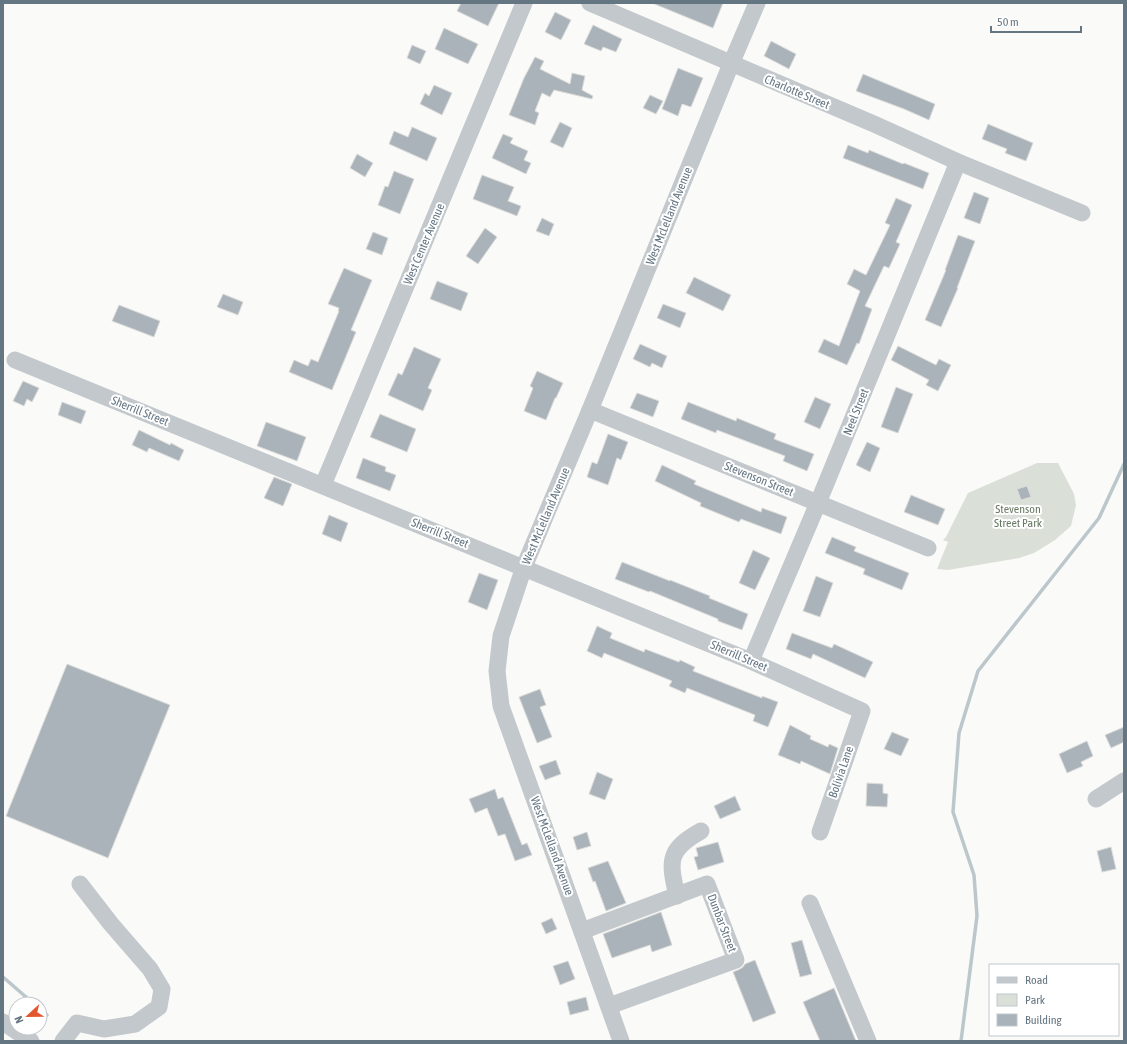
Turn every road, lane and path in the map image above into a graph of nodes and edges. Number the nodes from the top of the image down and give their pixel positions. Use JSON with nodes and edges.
{"nodes":[{"id":1,"x":524,"y":3,"type":"edge"},
{"id":2,"x":590,"y":3,"type":"edge"},
{"id":3,"x":757,"y":3,"type":"edge"},
{"id":4,"x":731,"y":64,"type":"junction"},
{"id":5,"x":958,"y":162,"type":"junction"},
{"id":6,"x":1082,"y":213,"type":"dead end"},
{"id":7,"x":15,"y":360,"type":"dead end"},
{"id":8,"x":590,"y":410,"type":"junction"},
{"id":9,"x":323,"y":485,"type":"junction"},
{"id":10,"x":818,"y":503,"type":"junction"},
{"id":11,"x":928,"y":548,"type":"dead end"},
{"id":12,"x":524,"y":567,"type":"junction"},
{"id":13,"x":751,"y":661,"type":"junction"},
{"id":14,"x":862,"y":711,"type":"joint"},
{"id":15,"x":1124,"y":781,"type":"edge"},
{"id":16,"x":1096,"y":799,"type":"dead end"},
{"id":17,"x":701,"y":831,"type":"dead end"},
{"id":18,"x":820,"y":832,"type":"dead end"},
{"id":19,"x":80,"y":884,"type":"dead end"},
{"id":20,"x":677,"y":896,"type":"junction"},
{"id":21,"x":810,"y":904,"type":"dead end"},
{"id":22,"x":582,"y":931,"type":"junction"},
{"id":23,"x":609,"y":1006,"type":"junction"},
{"id":24,"x":3,"y":1022,"type":"edge"},
{"id":25,"x":31,"y":1041,"type":"edge"},
{"id":26,"x":63,"y":1041,"type":"edge"},
{"id":27,"x":622,"y":1041,"type":"edge"},
{"id":28,"x":868,"y":1041,"type":"edge"}],
"edges":[{"from":1,"to":9,"type":"street","name":"West Center Avenue"},
{"from":2,"to":4,"type":"street","name":"Charlotte Street"},
{"from":3,"to":4,"type":"street","name":"West McLelland Avenue"},
{"from":4,"to":5,"type":"street","name":"Charlotte Street"},
{"from":4,"to":8,"type":"street","name":"West McLelland Avenue"},
{"from":5,"to":6,"type":"street","name":"Charlotte Street"},
{"from":5,"to":10,"type":"street","name":"Neel Street"},
{"from":7,"to":9,"type":"street","name":"Sherrill Street"},
{"from":8,"to":10,"type":"street","name":"Stevenson Street"},
{"from":8,"to":12,"type":"street","name":"West McLelland Avenue"},
{"from":9,"to":12,"type":"street","name":"Sherrill Street"},
{"from":10,"to":11,"type":"street","name":"Stevenson Street"},
{"from":10,"to":13,"type":"street","name":"Neel Street"},
{"from":12,"to":13,"type":"street","name":"Sherrill Street"},
{"from":12,"to":22,"type":"street","name":"West McLelland Avenue"},
{"from":13,"to":14,"type":"street","name":"Sherrill Street"},
{"from":14,"to":18,"type":"street","name":"Bolivia Lane"},
{"from":15,"to":16,"type":"street"},
{"from":17,"to":20,"type":"street"},
{"from":19,"to":26,"type":"street"},
{"from":20,"to":22,"type":"street","name":"Dunbar Street"},
{"from":20,"to":23,"type":"street","name":"Dunbar Street"},
{"from":21,"to":28,"type":"street"},
{"from":22,"to":23,"type":"street","name":"West McLelland Avenue"},
{"from":23,"to":27,"type":"street","name":"West McLelland Avenue"},
{"from":24,"to":25,"type":"street"}]}
